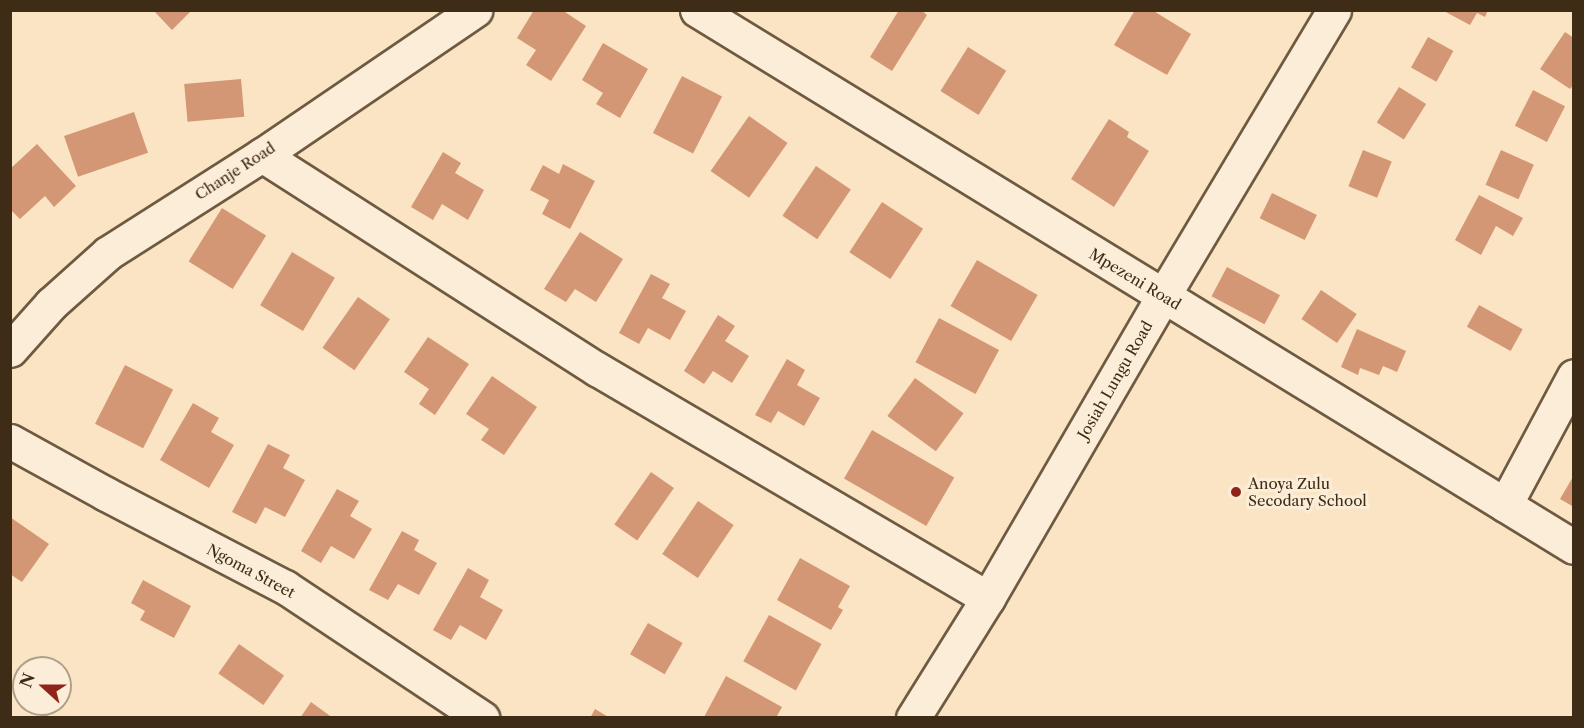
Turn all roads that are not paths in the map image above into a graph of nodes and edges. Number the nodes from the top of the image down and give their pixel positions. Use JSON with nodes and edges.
{"nodes":[{"id":1,"x":697,"y":10,"type":"edge"},
{"id":2,"x":1334,"y":10,"type":"edge"},
{"id":3,"x":460,"y":14,"type":"edge"},
{"id":4,"x":262,"y":154,"type":"junction"},
{"id":5,"x":1164,"y":296,"type":"junction"},
{"id":6,"x":10,"y":350,"type":"edge"},
{"id":7,"x":1574,"y":375,"type":"edge"},
{"id":8,"x":10,"y":441,"type":"edge"},
{"id":9,"x":1505,"y":505,"type":"junction"},
{"id":10,"x":1574,"y":547,"type":"edge"},
{"id":11,"x":988,"y":598,"type":"junction"},
{"id":12,"x":482,"y":717,"type":"edge"},
{"id":13,"x":913,"y":717,"type":"edge"}],
"edges":[{"from":1,"to":5,"type":"street","name":"Mpezeni Road"},
{"from":2,"to":5,"type":"street","name":"Josiah Lungu Road"},
{"from":3,"to":4,"type":"street","name":"Chanje Road"},
{"from":4,"to":6,"type":"street","name":"Chanje Road"},
{"from":4,"to":11,"type":"street"},
{"from":5,"to":9,"type":"street","name":"Mpezeni Road"},
{"from":5,"to":11,"type":"street","name":"Josiah Lungu Road"},
{"from":7,"to":9,"type":"street"},
{"from":8,"to":12,"type":"street","name":"Ngoma Street"},
{"from":9,"to":10,"type":"street","name":"Mpezeni Road"},
{"from":11,"to":13,"type":"street","name":"Josiah Lungu Road"}]}
